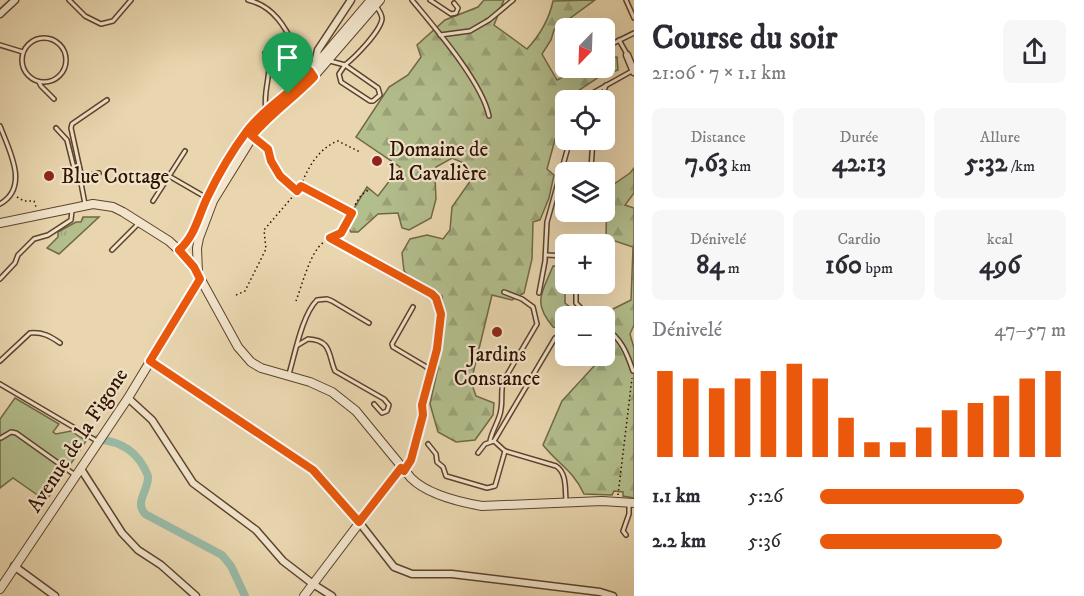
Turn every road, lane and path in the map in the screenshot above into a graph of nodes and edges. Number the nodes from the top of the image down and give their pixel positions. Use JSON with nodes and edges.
{"nodes":[{"id":1,"x":15,"y":0,"type":"edge"},
{"id":2,"x":69,"y":0,"type":"edge"},
{"id":3,"x":131,"y":0,"type":"edge"},
{"id":4,"x":248,"y":0,"type":"edge"},
{"id":5,"x":351,"y":0,"type":"edge"},
{"id":6,"x":412,"y":0,"type":"edge"},
{"id":7,"x":430,"y":0,"type":"edge"},
{"id":8,"x":513,"y":0,"type":"edge"},
{"id":9,"x":626,"y":0,"type":"edge"},
{"id":10,"x":375,"y":2,"type":"edge"},
{"id":11,"x":454,"y":3,"type":"dead end"},
{"id":12,"x":0,"y":14,"type":"edge"},
{"id":13,"x":634,"y":18,"type":"edge"},
{"id":14,"x":634,"y":33,"type":"edge"},
{"id":15,"x":440,"y":35,"type":"junction"},
{"id":16,"x":619,"y":40,"type":"junction"},
{"id":17,"x":615,"y":42,"type":"edge"},
{"id":18,"x":0,"y":45,"type":"edge"},
{"id":19,"x":23,"y":52,"type":"junction"},
{"id":20,"x":265,"y":53,"type":"dead end"},
{"id":21,"x":627,"y":55,"type":"joint"},
{"id":22,"x":326,"y":58,"type":"junction"},
{"id":23,"x":345,"y":65,"type":"junction"},
{"id":24,"x":634,"y":71,"type":"edge"},
{"id":25,"x":314,"y":72,"type":"junction"},
{"id":26,"x":39,"y":81,"type":"junction"},
{"id":27,"x":606,"y":85,"type":"junction"},
{"id":28,"x":597,"y":90,"type":"edge"},
{"id":29,"x":605,"y":90,"type":"edge"},
{"id":30,"x":54,"y":99,"type":"dead end"},
{"id":31,"x":107,"y":100,"type":"dead end"},
{"id":32,"x":268,"y":113,"type":"junction"},
{"id":33,"x":489,"y":116,"type":"dead end"},
{"id":34,"x":0,"y":126,"type":"edge"},
{"id":35,"x":56,"y":128,"type":"dead end"},
{"id":36,"x":249,"y":134,"type":"junction"},
{"id":37,"x":186,"y":150,"type":"dead end"},
{"id":38,"x":567,"y":150,"type":"edge"},
{"id":39,"x":360,"y":152,"type":"dead end"},
{"id":40,"x":99,"y":173,"type":"dead end"},
{"id":41,"x":170,"y":176,"type":"junction"},
{"id":42,"x":80,"y":178,"type":"junction"},
{"id":43,"x":301,"y":186,"type":"junction"},
{"id":44,"x":369,"y":190,"type":"dead end"},
{"id":45,"x":297,"y":191,"type":"junction"},
{"id":46,"x":11,"y":193,"type":"junction"},
{"id":47,"x":210,"y":200,"type":"junction"},
{"id":48,"x":153,"y":201,"type":"dead end"},
{"id":49,"x":0,"y":204,"type":"edge"},
{"id":50,"x":85,"y":204,"type":"junction"},
{"id":51,"x":72,"y":207,"type":"junction"},
{"id":52,"x":352,"y":213,"type":"junction"},
{"id":53,"x":39,"y":215,"type":"junction"},
{"id":54,"x":140,"y":222,"type":"junction"},
{"id":55,"x":0,"y":223,"type":"edge"},
{"id":56,"x":330,"y":238,"type":"junction"},
{"id":57,"x":112,"y":250,"type":"dead end"},
{"id":58,"x":179,"y":250,"type":"junction"},
{"id":59,"x":546,"y":255,"type":"junction"},
{"id":60,"x":555,"y":255,"type":"edge"},
{"id":61,"x":199,"y":277,"type":"junction"},
{"id":62,"x":0,"y":279,"type":"edge"},
{"id":63,"x":504,"y":292,"type":"dead end"},
{"id":64,"x":539,"y":293,"type":"dead end"},
{"id":65,"x":236,"y":295,"type":"dead end"},
{"id":66,"x":296,"y":301,"type":"dead end"},
{"id":67,"x":413,"y":308,"type":"dead end"},
{"id":68,"x":369,"y":323,"type":"dead end"},
{"id":69,"x":615,"y":334,"type":"edge"},
{"id":70,"x":555,"y":338,"type":"dead end"},
{"id":71,"x":60,"y":343,"type":"dead end"},
{"id":72,"x":298,"y":345,"type":"junction"},
{"id":73,"x":0,"y":361,"type":"edge"},
{"id":74,"x":150,"y":361,"type":"junction"},
{"id":75,"x":633,"y":371,"type":"edge"},
{"id":76,"x":431,"y":374,"type":"junction"},
{"id":77,"x":288,"y":376,"type":"junction"},
{"id":78,"x":0,"y":384,"type":"edge"},
{"id":79,"x":128,"y":398,"type":"junction"},
{"id":80,"x":374,"y":404,"type":"dead end"},
{"id":81,"x":1,"y":438,"type":"edge"},
{"id":82,"x":99,"y":441,"type":"junction"},
{"id":83,"x":492,"y":441,"type":"junction"},
{"id":84,"x":428,"y":444,"type":"dead end"},
{"id":85,"x":506,"y":451,"type":"junction"},
{"id":86,"x":478,"y":453,"type":"dead end"},
{"id":87,"x":403,"y":469,"type":"junction"},
{"id":88,"x":79,"y":473,"type":"junction"},
{"id":89,"x":618,"y":491,"type":"dead end"},
{"id":90,"x":567,"y":502,"type":"junction"},
{"id":91,"x":632,"y":503,"type":"edge"},
{"id":92,"x":359,"y":522,"type":"junction"},
{"id":93,"x":626,"y":535,"type":"dead end"},
{"id":94,"x":14,"y":566,"type":"junction"},
{"id":95,"x":313,"y":584,"type":"junction"},
{"id":96,"x":0,"y":589,"type":"edge"},
{"id":97,"x":55,"y":596,"type":"edge"},
{"id":98,"x":196,"y":596,"type":"edge"},
{"id":99,"x":304,"y":596,"type":"edge"},
{"id":100,"x":332,"y":596,"type":"edge"},
{"id":101,"x":614,"y":596,"type":"edge"}],
"edges":[{"from":1,"to":12,"type":"street"},
{"from":2,"to":3,"type":"lane"},
{"from":4,"to":25,"type":"lane"},
{"from":5,"to":25,"type":"street"},
{"from":6,"to":15,"type":"lane"},
{"from":7,"to":11,"type":"lane"},
{"from":8,"to":15,"type":"lane"},
{"from":9,"to":13,"type":"lane"},
{"from":10,"to":22,"type":"street"},
{"from":10,"to":23,"type":"lane"},
{"from":14,"to":16,"type":"lane"},
{"from":15,"to":33,"type":"lane"},
{"from":16,"to":17,"type":"lane"},
{"from":16,"to":21,"type":"lane"},
{"from":18,"to":19,"type":"lane"},
{"from":19,"to":26,"type":"lane"},
{"from":19,"to":26,"type":"lane"},
{"from":20,"to":32,"type":"lane"},
{"from":21,"to":24,"type":"street"},
{"from":22,"to":23,"type":"lane"},
{"from":22,"to":25,"type":"street"},
{"from":23,"to":23,"type":"lane"},
{"from":24,"to":27,"type":"lane"},
{"from":25,"to":32,"type":"street"},
{"from":26,"to":30,"type":"lane"},
{"from":27,"to":28,"type":"lane"},
{"from":27,"to":29,"type":"lane"},
{"from":31,"to":42,"type":"lane"},
{"from":32,"to":36,"type":"street"},
{"from":34,"to":46,"type":"lane"},
{"from":35,"to":42,"type":"lane"},
{"from":36,"to":45,"type":"lane"},
{"from":36,"to":47,"type":"street"},
{"from":37,"to":41,"type":"lane"},
{"from":38,"to":59,"type":"lane"},
{"from":39,"to":43,"type":"path"},
{"from":40,"to":42,"type":"lane"},
{"from":41,"to":47,"type":"lane"},
{"from":41,"to":48,"type":"lane"},
{"from":42,"to":50,"type":"lane"},
{"from":43,"to":45,"type":"path"},
{"from":43,"to":52,"type":"path"},
{"from":44,"to":52,"type":"path"},
{"from":45,"to":65,"type":"path"},
{"from":46,"to":49,"type":"lane"},
{"from":46,"to":53,"type":"path"},
{"from":47,"to":58,"type":"street"},
{"from":47,"to":61,"type":"street"},
{"from":50,"to":51,"type":"street"},
{"from":50,"to":54,"type":"street"},
{"from":51,"to":53,"type":"street"},
{"from":51,"to":62,"type":"lane"},
{"from":52,"to":56,"type":"path"},
{"from":53,"to":55,"type":"street"},
{"from":54,"to":57,"type":"lane"},
{"from":54,"to":58,"type":"street"},
{"from":56,"to":66,"type":"path"},
{"from":56,"to":76,"type":"path"},
{"from":58,"to":61,"type":"street"},
{"from":59,"to":60,"type":"lane"},
{"from":59,"to":64,"type":"lane"},
{"from":61,"to":74,"type":"street","name":"Avenue de la Figone"},
{"from":61,"to":77,"type":"street"},
{"from":63,"to":83,"type":"lane"},
{"from":67,"to":76,"type":"lane"},
{"from":68,"to":72,"type":"lane"},
{"from":69,"to":75,"type":"lane"},
{"from":70,"to":83,"type":"lane"},
{"from":71,"to":73,"type":"lane"},
{"from":72,"to":77,"type":"lane"},
{"from":72,"to":80,"type":"lane"},
{"from":74,"to":79,"type":"street","name":"Avenue de la Figone"},
{"from":74,"to":92,"type":"street"},
{"from":75,"to":89,"type":"path"},
{"from":76,"to":87,"type":"lane"},
{"from":77,"to":87,"type":"street"},
{"from":78,"to":82,"type":"lane"},
{"from":79,"to":82,"type":"street","name":"Avenue de la Figone"},
{"from":79,"to":95,"type":"street"},
{"from":81,"to":88,"type":"lane"},
{"from":82,"to":88,"type":"street","name":"Avenue de la Figone"},
{"from":83,"to":85,"type":"lane"},
{"from":83,"to":86,"type":"lane"},
{"from":84,"to":85,"type":"lane"},
{"from":85,"to":90,"type":"lane"},
{"from":87,"to":90,"type":"street"},
{"from":87,"to":92,"type":"street"},
{"from":88,"to":94,"type":"street","name":"Avenue de la Figone"},
{"from":88,"to":98,"type":"street"},
{"from":90,"to":91,"type":"street"},
{"from":91,"to":93,"type":"lane"},
{"from":92,"to":95,"type":"street"},
{"from":92,"to":101,"type":"street"},
{"from":94,"to":96,"type":"street","name":"Avenue de la Figone"},
{"from":94,"to":97,"type":"street"},
{"from":95,"to":99,"type":"street"},
{"from":95,"to":100,"type":"street"}]}
